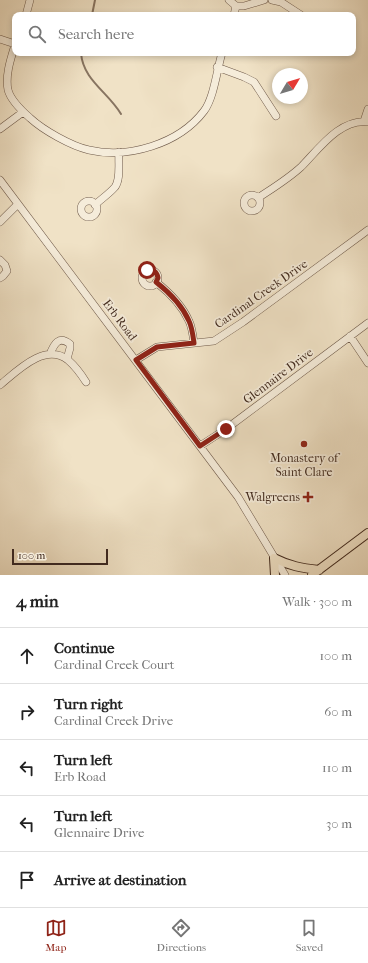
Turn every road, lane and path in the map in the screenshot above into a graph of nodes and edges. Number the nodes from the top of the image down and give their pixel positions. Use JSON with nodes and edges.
{"nodes":[{"id":1,"x":30,"y":0,"type":"edge"},
{"id":2,"x":229,"y":0,"type":"edge"},
{"id":3,"x":264,"y":0,"type":"edge"},
{"id":4,"x":272,"y":0,"type":"edge"},
{"id":5,"x":236,"y":6,"type":"junction"},
{"id":6,"x":27,"y":12,"type":"edge"},
{"id":7,"x":235,"y":12,"type":"edge"},
{"id":8,"x":296,"y":12,"type":"edge"},
{"id":9,"x":0,"y":39,"type":"edge"},
{"id":10,"x":12,"y":43,"type":"edge"},
{"id":11,"x":12,"y":54,"type":"edge"},
{"id":12,"x":221,"y":56,"type":"edge"},
{"id":13,"x":217,"y":67,"type":"junction"},
{"id":14,"x":368,"y":109,"type":"edge"},
{"id":15,"x":23,"y":112,"type":"junction"},
{"id":16,"x":276,"y":116,"type":"dead end"},
{"id":17,"x":366,"y":121,"type":"edge"},
{"id":18,"x":0,"y":130,"type":"edge"},
{"id":19,"x":118,"y":152,"type":"junction"},
{"id":20,"x":0,"y":180,"type":"edge"},
{"id":21,"x":258,"y":198,"type":"dead end"},
{"id":22,"x":18,"y":204,"type":"junction"},
{"id":23,"x":95,"y":205,"type":"dead end"},
{"id":24,"x":0,"y":222,"type":"edge"},
{"id":25,"x":368,"y":230,"type":"edge"},
{"id":26,"x":0,"y":260,"type":"edge"},
{"id":27,"x":0,"y":278,"type":"edge"},
{"id":28,"x":156,"y":282,"type":"dead end"},
{"id":29,"x":368,"y":323,"type":"edge"},
{"id":30,"x":350,"y":336,"type":"junction"},
{"id":31,"x":194,"y":343,"type":"junction"},
{"id":32,"x":50,"y":354,"type":"junction"},
{"id":33,"x":66,"y":359,"type":"junction"},
{"id":34,"x":136,"y":360,"type":"junction"},
{"id":35,"x":368,"y":363,"type":"edge"},
{"id":36,"x":86,"y":382,"type":"dead end"},
{"id":37,"x":0,"y":385,"type":"edge"},
{"id":38,"x":200,"y":446,"type":"junction"},
{"id":39,"x":368,"y":533,"type":"edge"},
{"id":40,"x":274,"y":558,"type":"junction"},
{"id":41,"x":319,"y":570,"type":"junction"},
{"id":42,"x":275,"y":575,"type":"edge"},
{"id":43,"x":285,"y":575,"type":"edge"},
{"id":44,"x":312,"y":575,"type":"edge"}],
"edges":[{"from":1,"to":6,"type":"street"},
{"from":2,"to":5,"type":"street"},
{"from":3,"to":5,"type":"street"},
{"from":4,"to":8,"type":"street"},
{"from":5,"to":7,"type":"street"},
{"from":9,"to":10,"type":"street"},
{"from":11,"to":15,"type":"street"},
{"from":12,"to":13,"type":"street"},
{"from":13,"to":16,"type":"street"},
{"from":13,"to":19,"type":"street"},
{"from":14,"to":17,"type":"street"},
{"from":15,"to":18,"type":"street"},
{"from":15,"to":19,"type":"street"},
{"from":17,"to":21,"type":"street"},
{"from":19,"to":23,"type":"street"},
{"from":20,"to":22,"type":"street","name":"Erb Road"},
{"from":22,"to":24,"type":"street"},
{"from":22,"to":34,"type":"street","name":"Erb Road"},
{"from":25,"to":31,"type":"street","name":"Cardinal Creek Drive"},
{"from":26,"to":27,"type":"street"},
{"from":28,"to":31,"type":"street"},
{"from":29,"to":30,"type":"street","name":"Glennaire Drive"},
{"from":30,"to":35,"type":"street"},
{"from":30,"to":38,"type":"street","name":"Glennaire Drive"},
{"from":31,"to":34,"type":"street","name":"Cardinal Creek Drive"},
{"from":32,"to":33,"type":"street"},
{"from":32,"to":33,"type":"street"},
{"from":32,"to":37,"type":"street"},
{"from":33,"to":36,"type":"street"},
{"from":34,"to":38,"type":"street","name":"Erb Road"},
{"from":38,"to":40,"type":"street","name":"Erb Road"},
{"from":39,"to":41,"type":"main road"},
{"from":40,"to":41,"type":"main road"},
{"from":40,"to":42,"type":"main road"},
{"from":40,"to":43,"type":"street","name":"Erb Road"},
{"from":41,"to":44,"type":"main road"}]}
